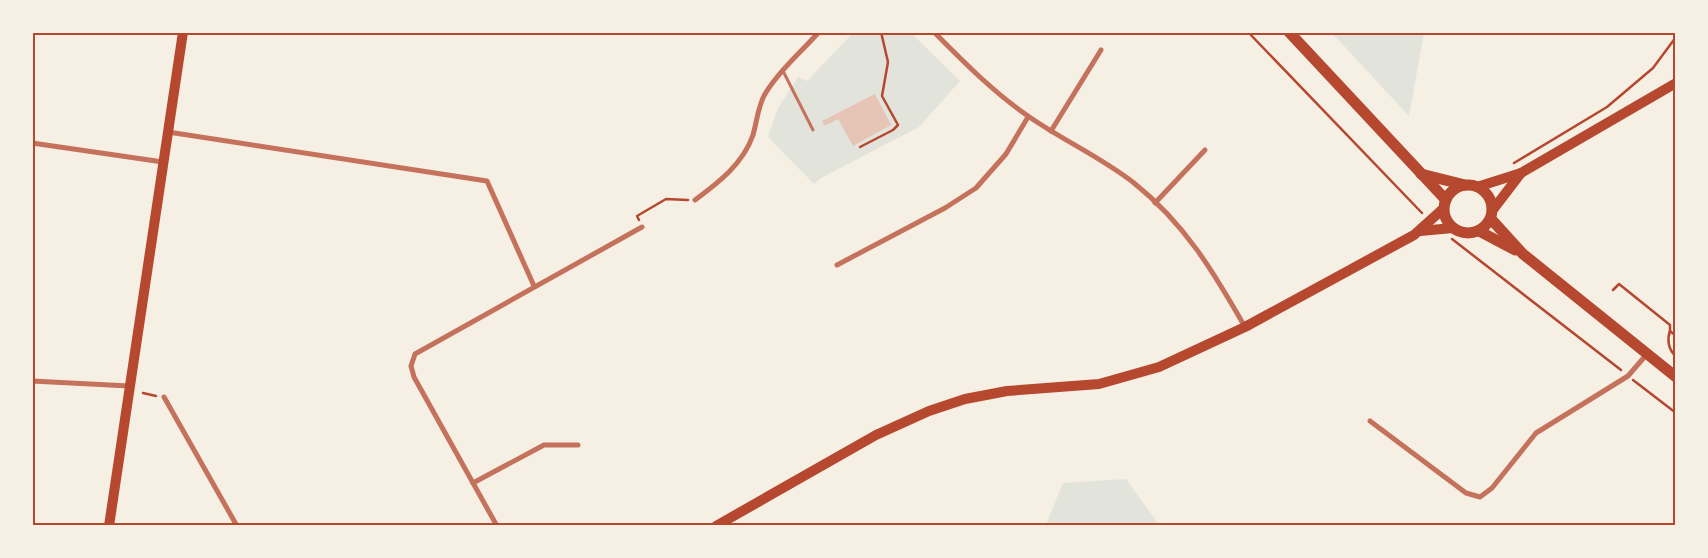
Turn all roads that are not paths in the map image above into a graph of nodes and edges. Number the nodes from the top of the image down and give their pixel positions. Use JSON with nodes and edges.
{"nodes":[{"id":1,"x":183,"y":32,"type":"edge"},
{"id":2,"x":819,"y":32,"type":"edge"},
{"id":3,"x":934,"y":32,"type":"edge"},
{"id":4,"x":1289,"y":32,"type":"edge"},
{"id":5,"x":1102,"y":50,"type":"dead end"},
{"id":6,"x":783,"y":71,"type":"junction"},
{"id":7,"x":1676,"y":83,"type":"edge"},
{"id":8,"x":1028,"y":117,"type":"junction"},
{"id":9,"x":813,"y":130,"type":"dead end"},
{"id":10,"x":1051,"y":131,"type":"junction"},
{"id":11,"x":168,"y":132,"type":"junction"},
{"id":12,"x":32,"y":143,"type":"edge"},
{"id":13,"x":1205,"y":150,"type":"dead end"},
{"id":14,"x":164,"y":162,"type":"junction"},
{"id":15,"x":1521,"y":173,"type":"junction"},
{"id":16,"x":1421,"y":174,"type":"junction"},
{"id":17,"x":1471,"y":186,"type":"junction"},
{"id":18,"x":694,"y":200,"type":"road end"},
{"id":19,"x":1155,"y":203,"type":"junction"},
{"id":20,"x":1445,"y":204,"type":"junction"},
{"id":21,"x":1491,"y":215,"type":"junction"},
{"id":22,"x":642,"y":227,"type":"dead end"},
{"id":23,"x":1420,"y":231,"type":"junction"},
{"id":24,"x":1479,"y":231,"type":"junction"},
{"id":25,"x":1452,"y":233,"type":"junction"},
{"id":26,"x":1523,"y":254,"type":"junction"},
{"id":27,"x":838,"y":265,"type":"dead end"},
{"id":28,"x":534,"y":286,"type":"junction"},
{"id":29,"x":1245,"y":326,"type":"junction"},
{"id":30,"x":1647,"y":354,"type":"junction"},
{"id":31,"x":1676,"y":377,"type":"edge"},
{"id":32,"x":32,"y":381,"type":"edge"},
{"id":33,"x":129,"y":386,"type":"junction"},
{"id":34,"x":164,"y":397,"type":"road end"},
{"id":35,"x":1370,"y":421,"type":"dead end"},
{"id":36,"x":578,"y":445,"type":"dead end"},
{"id":37,"x":473,"y":483,"type":"junction"},
{"id":38,"x":109,"y":526,"type":"edge"},
{"id":39,"x":236,"y":526,"type":"edge"},
{"id":40,"x":497,"y":526,"type":"edge"},
{"id":41,"x":716,"y":526,"type":"edge"}],
"edges":[{"from":1,"to":11,"type":"main road"},
{"from":2,"to":6,"type":"street"},
{"from":3,"to":8,"type":"street"},
{"from":4,"to":16,"type":"main road"},
{"from":5,"to":10,"type":"street"},
{"from":6,"to":9,"type":"lane"},
{"from":6,"to":18,"type":"street"},
{"from":7,"to":15,"type":"main road"},
{"from":8,"to":10,"type":"street"},
{"from":8,"to":27,"type":"street"},
{"from":10,"to":19,"type":"street"},
{"from":11,"to":14,"type":"main road"},
{"from":11,"to":28,"type":"street"},
{"from":12,"to":14,"type":"street"},
{"from":13,"to":19,"type":"street"},
{"from":14,"to":33,"type":"main road"},
{"from":15,"to":17,"type":"main road"},
{"from":15,"to":21,"type":"main road"},
{"from":16,"to":17,"type":"main road"},
{"from":16,"to":20,"type":"main road"},
{"from":17,"to":20,"type":"main road"},
{"from":17,"to":21,"type":"main road"},
{"from":19,"to":29,"type":"street"},
{"from":20,"to":23,"type":"main road"},
{"from":20,"to":25,"type":"main road"},
{"from":21,"to":24,"type":"main road"},
{"from":21,"to":26,"type":"main road"},
{"from":22,"to":28,"type":"street"},
{"from":23,"to":25,"type":"main road"},
{"from":23,"to":29,"type":"main road"},
{"from":24,"to":25,"type":"main road"},
{"from":24,"to":26,"type":"main road"},
{"from":26,"to":30,"type":"main road"},
{"from":28,"to":37,"type":"street"},
{"from":29,"to":41,"type":"main road"},
{"from":30,"to":31,"type":"main road"},
{"from":30,"to":35,"type":"street"},
{"from":32,"to":33,"type":"street"},
{"from":33,"to":38,"type":"main road"},
{"from":34,"to":39,"type":"street"},
{"from":36,"to":37,"type":"street"},
{"from":37,"to":40,"type":"street"}]}
